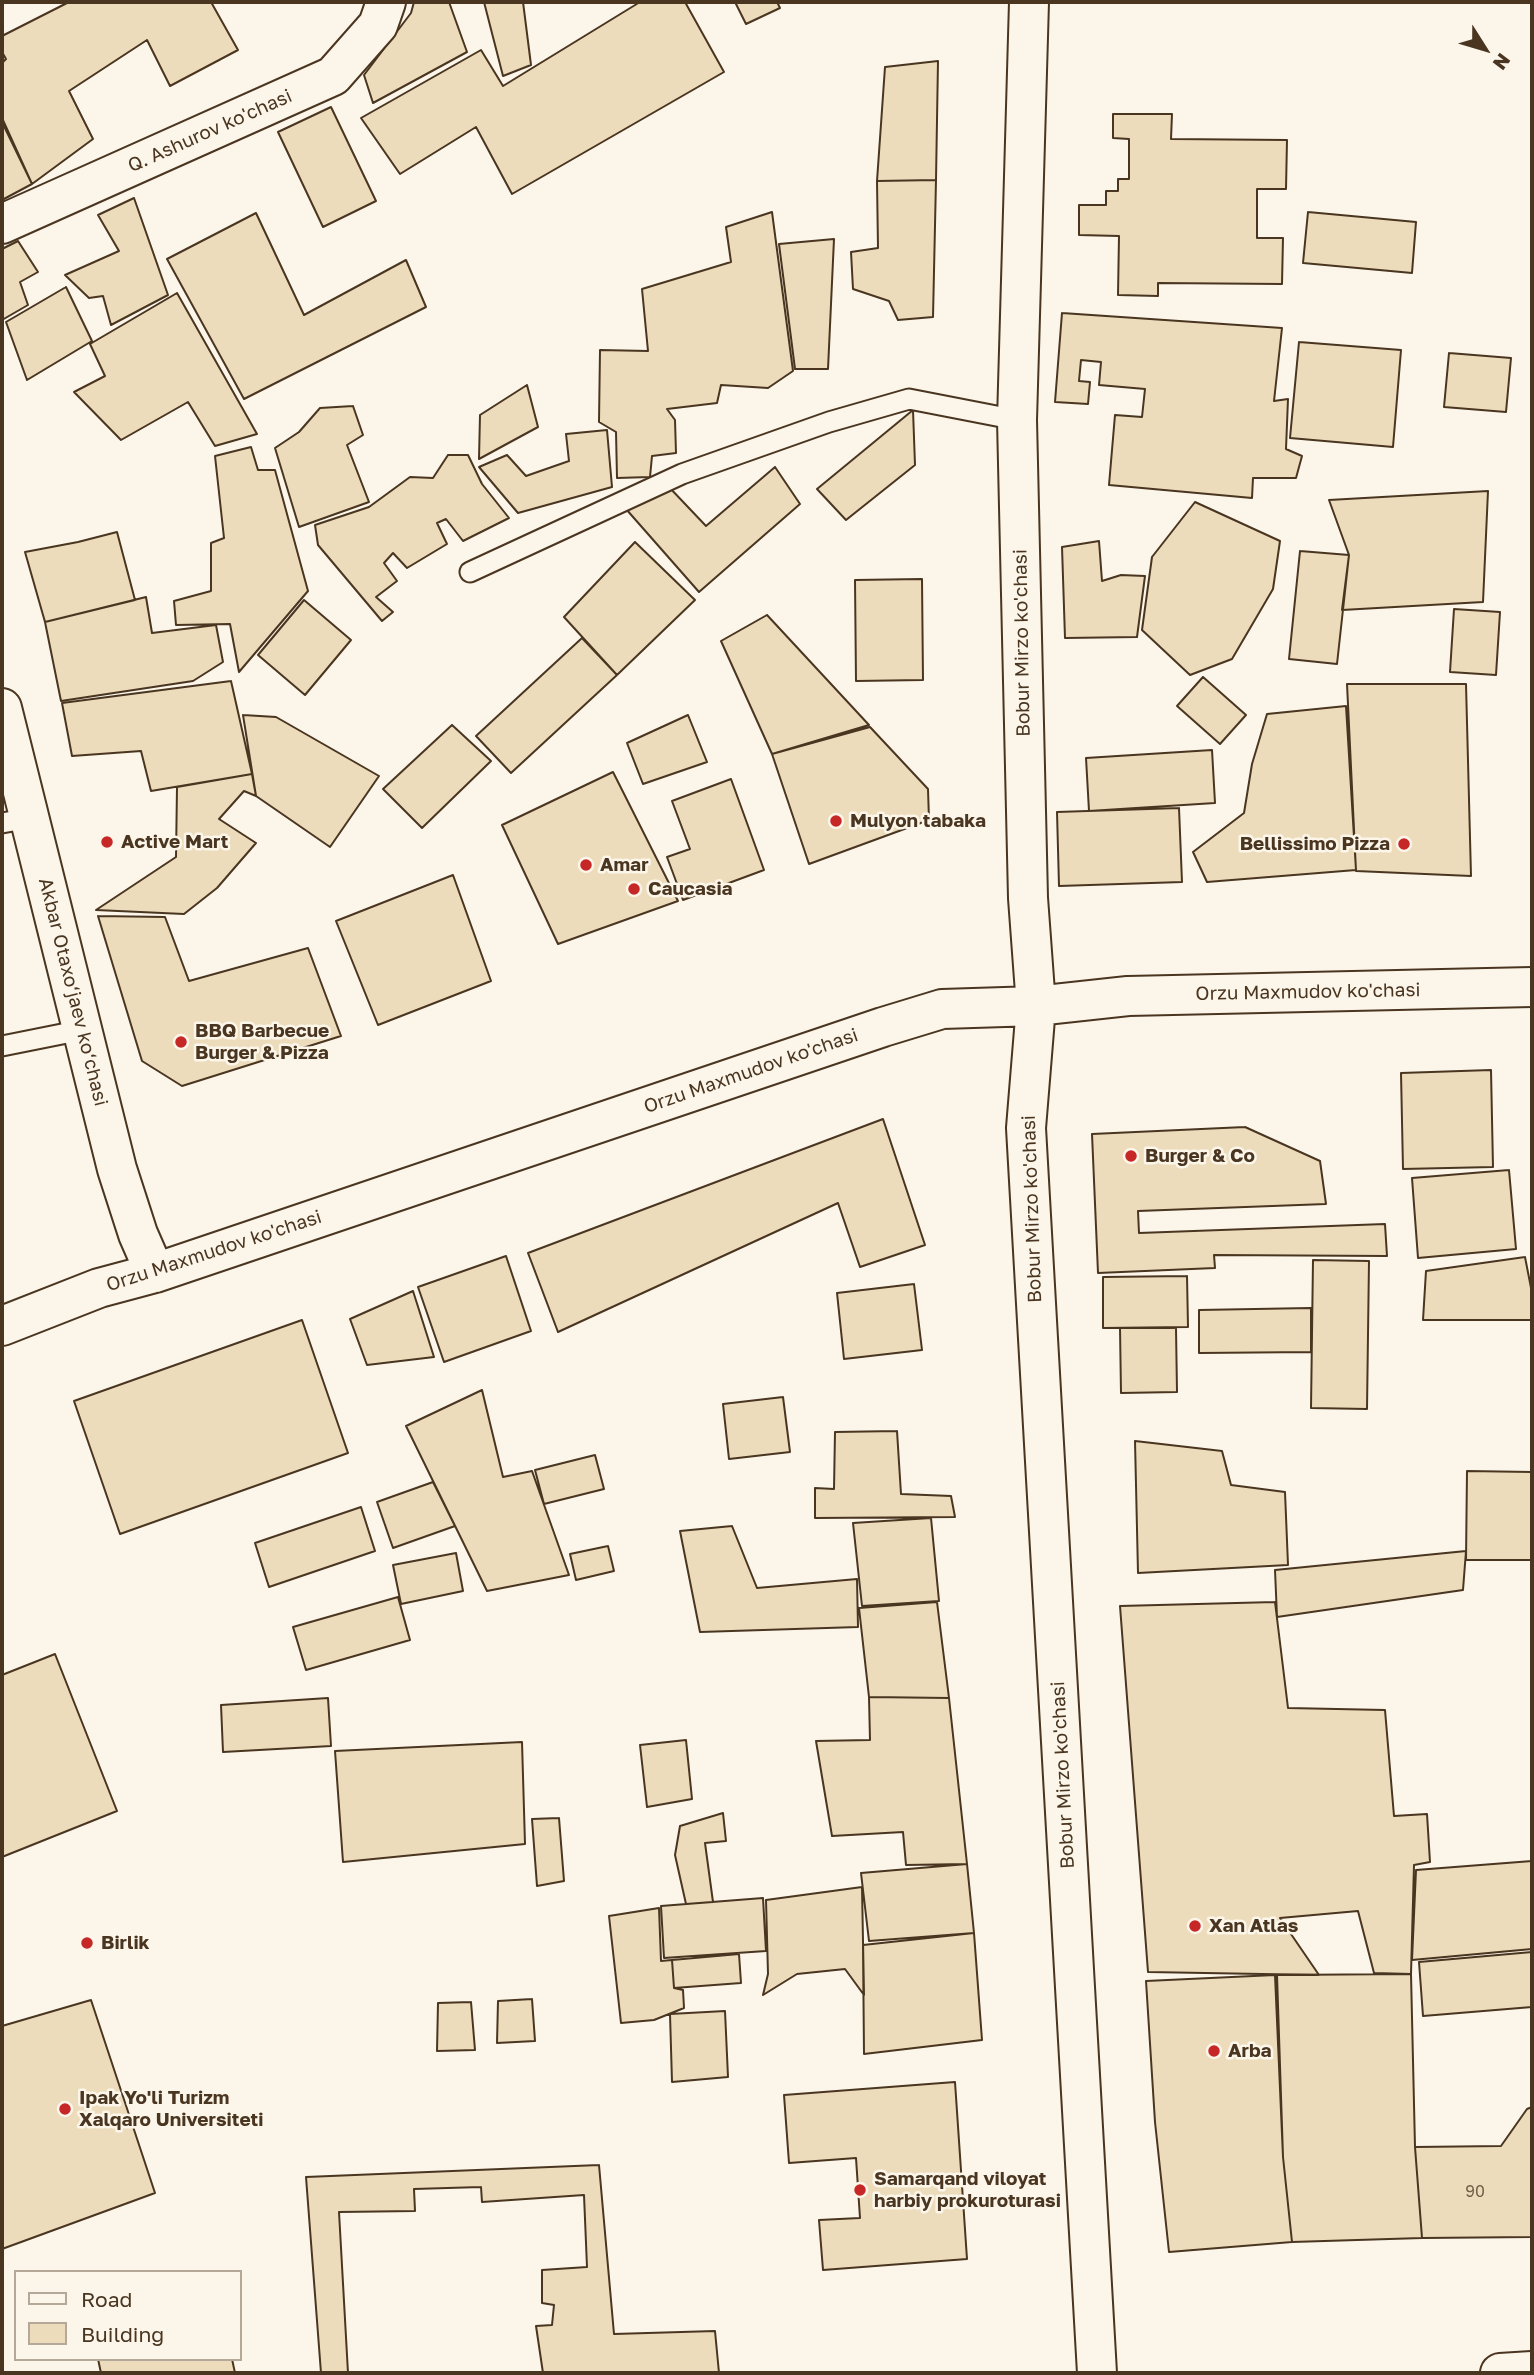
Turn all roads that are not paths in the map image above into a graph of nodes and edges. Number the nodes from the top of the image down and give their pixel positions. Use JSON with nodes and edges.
{"nodes":[{"id":1,"x":386,"y":2,"type":"edge"},
{"id":2,"x":1029,"y":2,"type":"edge"},
{"id":3,"x":2,"y":224,"type":"edge"},
{"id":4,"x":1017,"y":420,"type":"junction"},
{"id":5,"x":470,"y":572,"type":"dead end"},
{"id":6,"x":2,"y":708,"type":"edge"},
{"id":7,"x":15,"y":820,"type":"edge"},
{"id":8,"x":1532,"y":987,"type":"edge"},
{"id":9,"x":1036,"y":1006,"type":"junction"},
{"id":10,"x":82,"y":1030,"type":"junction"},
{"id":11,"x":2,"y":1046,"type":"edge"},
{"id":12,"x":155,"y":1273,"type":"junction"},
{"id":13,"x":2,"y":1326,"type":"edge"},
{"id":14,"x":1532,"y":2371,"type":"edge"},
{"id":15,"x":1097,"y":2373,"type":"edge"},
{"id":16,"x":1500,"y":2373,"type":"edge"}],
"edges":[{"from":1,"to":3,"type":"main road","name":"Q. Ashurov ko'chasi"},
{"from":2,"to":4,"type":"main road","name":"Bobur Mirzo ko'chasi"},
{"from":4,"to":5,"type":"lane"},
{"from":4,"to":9,"type":"main road","name":"Bobur Mirzo ko'chasi"},
{"from":6,"to":7,"type":"main road","name":"Akbar Otaxo‘jaev ko‘chasi"},
{"from":7,"to":10,"type":"main road","name":"Akbar Otaxo‘jaev ko‘chasi"},
{"from":8,"to":9,"type":"main road","name":"Orzu Maxmudov ko'chasi"},
{"from":9,"to":12,"type":"main road","name":"Orzu Maxmudov ko'chasi"},
{"from":9,"to":15,"type":"main road","name":"Bobur Mirzo ko'chasi"},
{"from":10,"to":11,"type":"lane"},
{"from":10,"to":12,"type":"main road","name":"Akbar Otaxo‘jaev ko‘chasi"},
{"from":12,"to":13,"type":"main road","name":"Orzu Maxmudov ko'chasi"},
{"from":14,"to":16,"type":"main road"}]}
